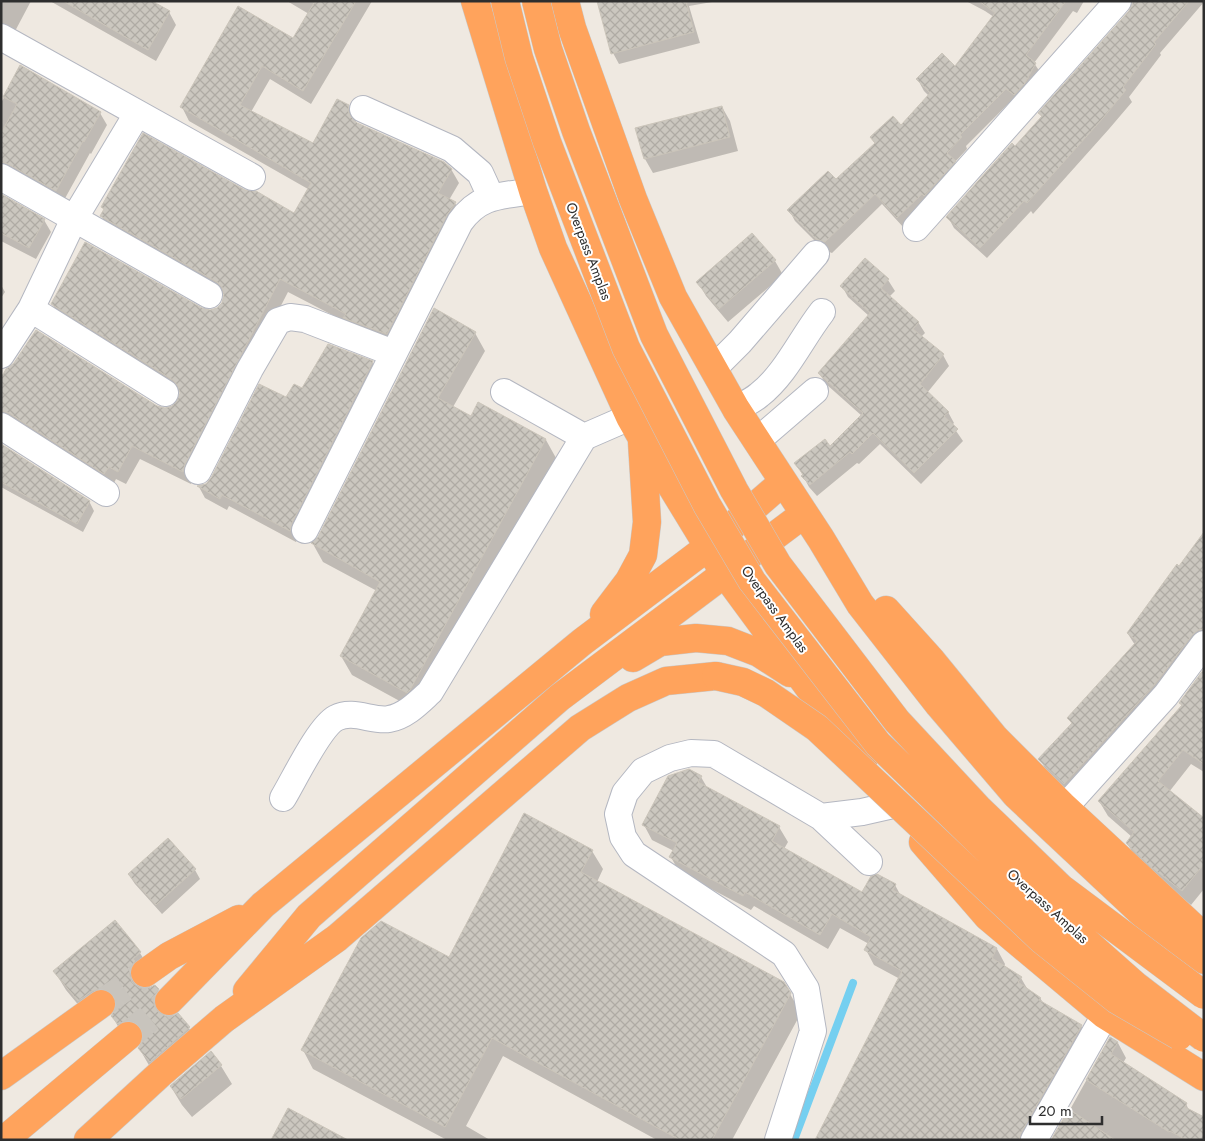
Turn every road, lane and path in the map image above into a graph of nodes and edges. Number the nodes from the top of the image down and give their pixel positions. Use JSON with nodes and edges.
{"nodes":[{"id":1,"x":476,"y":1,"type":"edge"},
{"id":2,"x":504,"y":1,"type":"edge"},
{"id":3,"x":536,"y":1,"type":"edge"},
{"id":4,"x":565,"y":1,"type":"edge"},
{"id":5,"x":1118,"y":1,"type":"edge"},
{"id":6,"x":1,"y":37,"type":"edge"},
{"id":7,"x":363,"y":109,"type":"dead end"},
{"id":8,"x":137,"y":114,"type":"junction"},
{"id":9,"x":1,"y":177,"type":"edge"},
{"id":10,"x":252,"y":177,"type":"dead end"},
{"id":11,"x":532,"y":191,"type":"junction"},
{"id":12,"x":491,"y":197,"type":"junction"},
{"id":13,"x":74,"y":219,"type":"junction"},
{"id":14,"x":916,"y":228,"type":"dead end"},
{"id":15,"x":816,"y":254,"type":"dead end"},
{"id":16,"x":209,"y":296,"type":"dead end"},
{"id":17,"x":31,"y":309,"type":"junction"},
{"id":18,"x":822,"y":312,"type":"dead end"},
{"id":19,"x":394,"y":353,"type":"junction"},
{"id":20,"x":1,"y":354,"type":"edge"},
{"id":21,"x":714,"y":368,"type":"junction"},
{"id":22,"x":815,"y":391,"type":"dead end"},
{"id":23,"x":504,"y":392,"type":"dead end"},
{"id":24,"x":165,"y":393,"type":"dead end"},
{"id":25,"x":736,"y":409,"type":"junction"},
{"id":26,"x":1,"y":426,"type":"edge"},
{"id":27,"x":636,"y":428,"type":"junction"},
{"id":28,"x":584,"y":437,"type":"junction"},
{"id":29,"x":757,"y":440,"type":"junction"},
{"id":30,"x":198,"y":471,"type":"dead end"},
{"id":31,"x":783,"y":482,"type":"junction"},
{"id":32,"x":106,"y":493,"type":"dead end"},
{"id":33,"x":804,"y":514,"type":"junction"},
{"id":34,"x":305,"y":530,"type":"dead end"},
{"id":35,"x":821,"y":539,"type":"junction"},
{"id":36,"x":708,"y":547,"type":"junction"},
{"id":37,"x":725,"y":574,"type":"junction"},
{"id":38,"x":582,"y":642,"type":"junction"},
{"id":39,"x":1204,"y":644,"type":"edge"},
{"id":40,"x":802,"y":680,"type":"junction"},
{"id":41,"x":559,"y":698,"type":"junction"},
{"id":42,"x":283,"y":798,"type":"dead end"},
{"id":43,"x":893,"y":805,"type":"junction"},
{"id":44,"x":1065,"y":808,"type":"junction"},
{"id":45,"x":821,"y":818,"type":"junction"},
{"id":46,"x":869,"y":862,"type":"dead end"},
{"id":47,"x":263,"y":906,"type":"junction"},
{"id":48,"x":1202,"y":931,"type":"edge"},
{"id":49,"x":1204,"y":960,"type":"edge"},
{"id":50,"x":145,"y":973,"type":"tunnel mouth"},
{"id":51,"x":1204,"y":995,"type":"edge"},
{"id":52,"x":169,"y":1001,"type":"tunnel mouth"},
{"id":53,"x":101,"y":1004,"type":"tunnel mouth"},
{"id":54,"x":1105,"y":1015,"type":"junction"},
{"id":55,"x":224,"y":1019,"type":"junction"},
{"id":56,"x":128,"y":1036,"type":"tunnel mouth"},
{"id":57,"x":1204,"y":1038,"type":"edge"},
{"id":58,"x":1204,"y":1050,"type":"edge"},
{"id":59,"x":1,"y":1076,"type":"edge"},
{"id":60,"x":1204,"y":1077,"type":"edge"},
{"id":61,"x":4,"y":1140,"type":"edge"},
{"id":62,"x":88,"y":1140,"type":"edge"},
{"id":63,"x":778,"y":1140,"type":"edge"},
{"id":64,"x":1034,"y":1140,"type":"edge"}],
"edges":[{"from":1,"to":11,"type":"highway"},
{"from":2,"to":57,"type":"highway","name":"Overpass Amplas","bridge":true},
{"from":3,"to":51,"type":"highway","name":"Overpass Amplas","bridge":true},
{"from":4,"to":21,"type":"highway"},
{"from":5,"to":14,"type":"street"},
{"from":6,"to":8,"type":"street"},
{"from":7,"to":12,"type":"street"},
{"from":8,"to":10,"type":"street"},
{"from":8,"to":13,"type":"street"},
{"from":9,"to":13,"type":"street"},
{"from":11,"to":12,"type":"street"},
{"from":11,"to":27,"type":"highway"},
{"from":12,"to":19,"type":"street"},
{"from":13,"to":16,"type":"street"},
{"from":13,"to":17,"type":"street"},
{"from":15,"to":21,"type":"street"},
{"from":17,"to":20,"type":"street"},
{"from":17,"to":24,"type":"street"},
{"from":18,"to":25,"type":"street"},
{"from":19,"to":30,"type":"street"},
{"from":19,"to":34,"type":"street"},
{"from":21,"to":25,"type":"highway"},
{"from":22,"to":29,"type":"street"},
{"from":23,"to":28,"type":"street"},
{"from":25,"to":29,"type":"highway"},
{"from":26,"to":32,"type":"street"},
{"from":27,"to":28,"type":"street"},
{"from":27,"to":36,"type":"highway"},
{"from":27,"to":38,"type":"highway"},
{"from":28,"to":42,"type":"street"},
{"from":29,"to":31,"type":"highway"},
{"from":31,"to":33,"type":"highway"},
{"from":31,"to":36,"type":"highway"},
{"from":33,"to":35,"type":"highway"},
{"from":33,"to":37,"type":"highway"},
{"from":35,"to":44,"type":"highway"},
{"from":35,"to":49,"type":"highway"},
{"from":36,"to":37,"type":"highway"},
{"from":36,"to":38,"type":"highway"},
{"from":37,"to":40,"type":"highway"},
{"from":37,"to":41,"type":"highway"},
{"from":38,"to":47,"type":"highway"},
{"from":39,"to":44,"type":"street"},
{"from":40,"to":41,"type":"highway"},
{"from":40,"to":43,"type":"highway"},
{"from":41,"to":55,"type":"highway"},
{"from":43,"to":45,"type":"street"},
{"from":43,"to":54,"type":"highway"},
{"from":44,"to":48,"type":"highway"},
{"from":45,"to":46,"type":"street"},
{"from":45,"to":63,"type":"street"},
{"from":47,"to":50,"type":"highway"},
{"from":47,"to":52,"type":"highway"},
{"from":53,"to":59,"type":"highway"},
{"from":54,"to":60,"type":"highway"},
{"from":54,"to":64,"type":"street"},
{"from":55,"to":58,"type":"highway","bridge":true},
{"from":55,"to":62,"type":"highway"},
{"from":56,"to":61,"type":"highway"}]}
